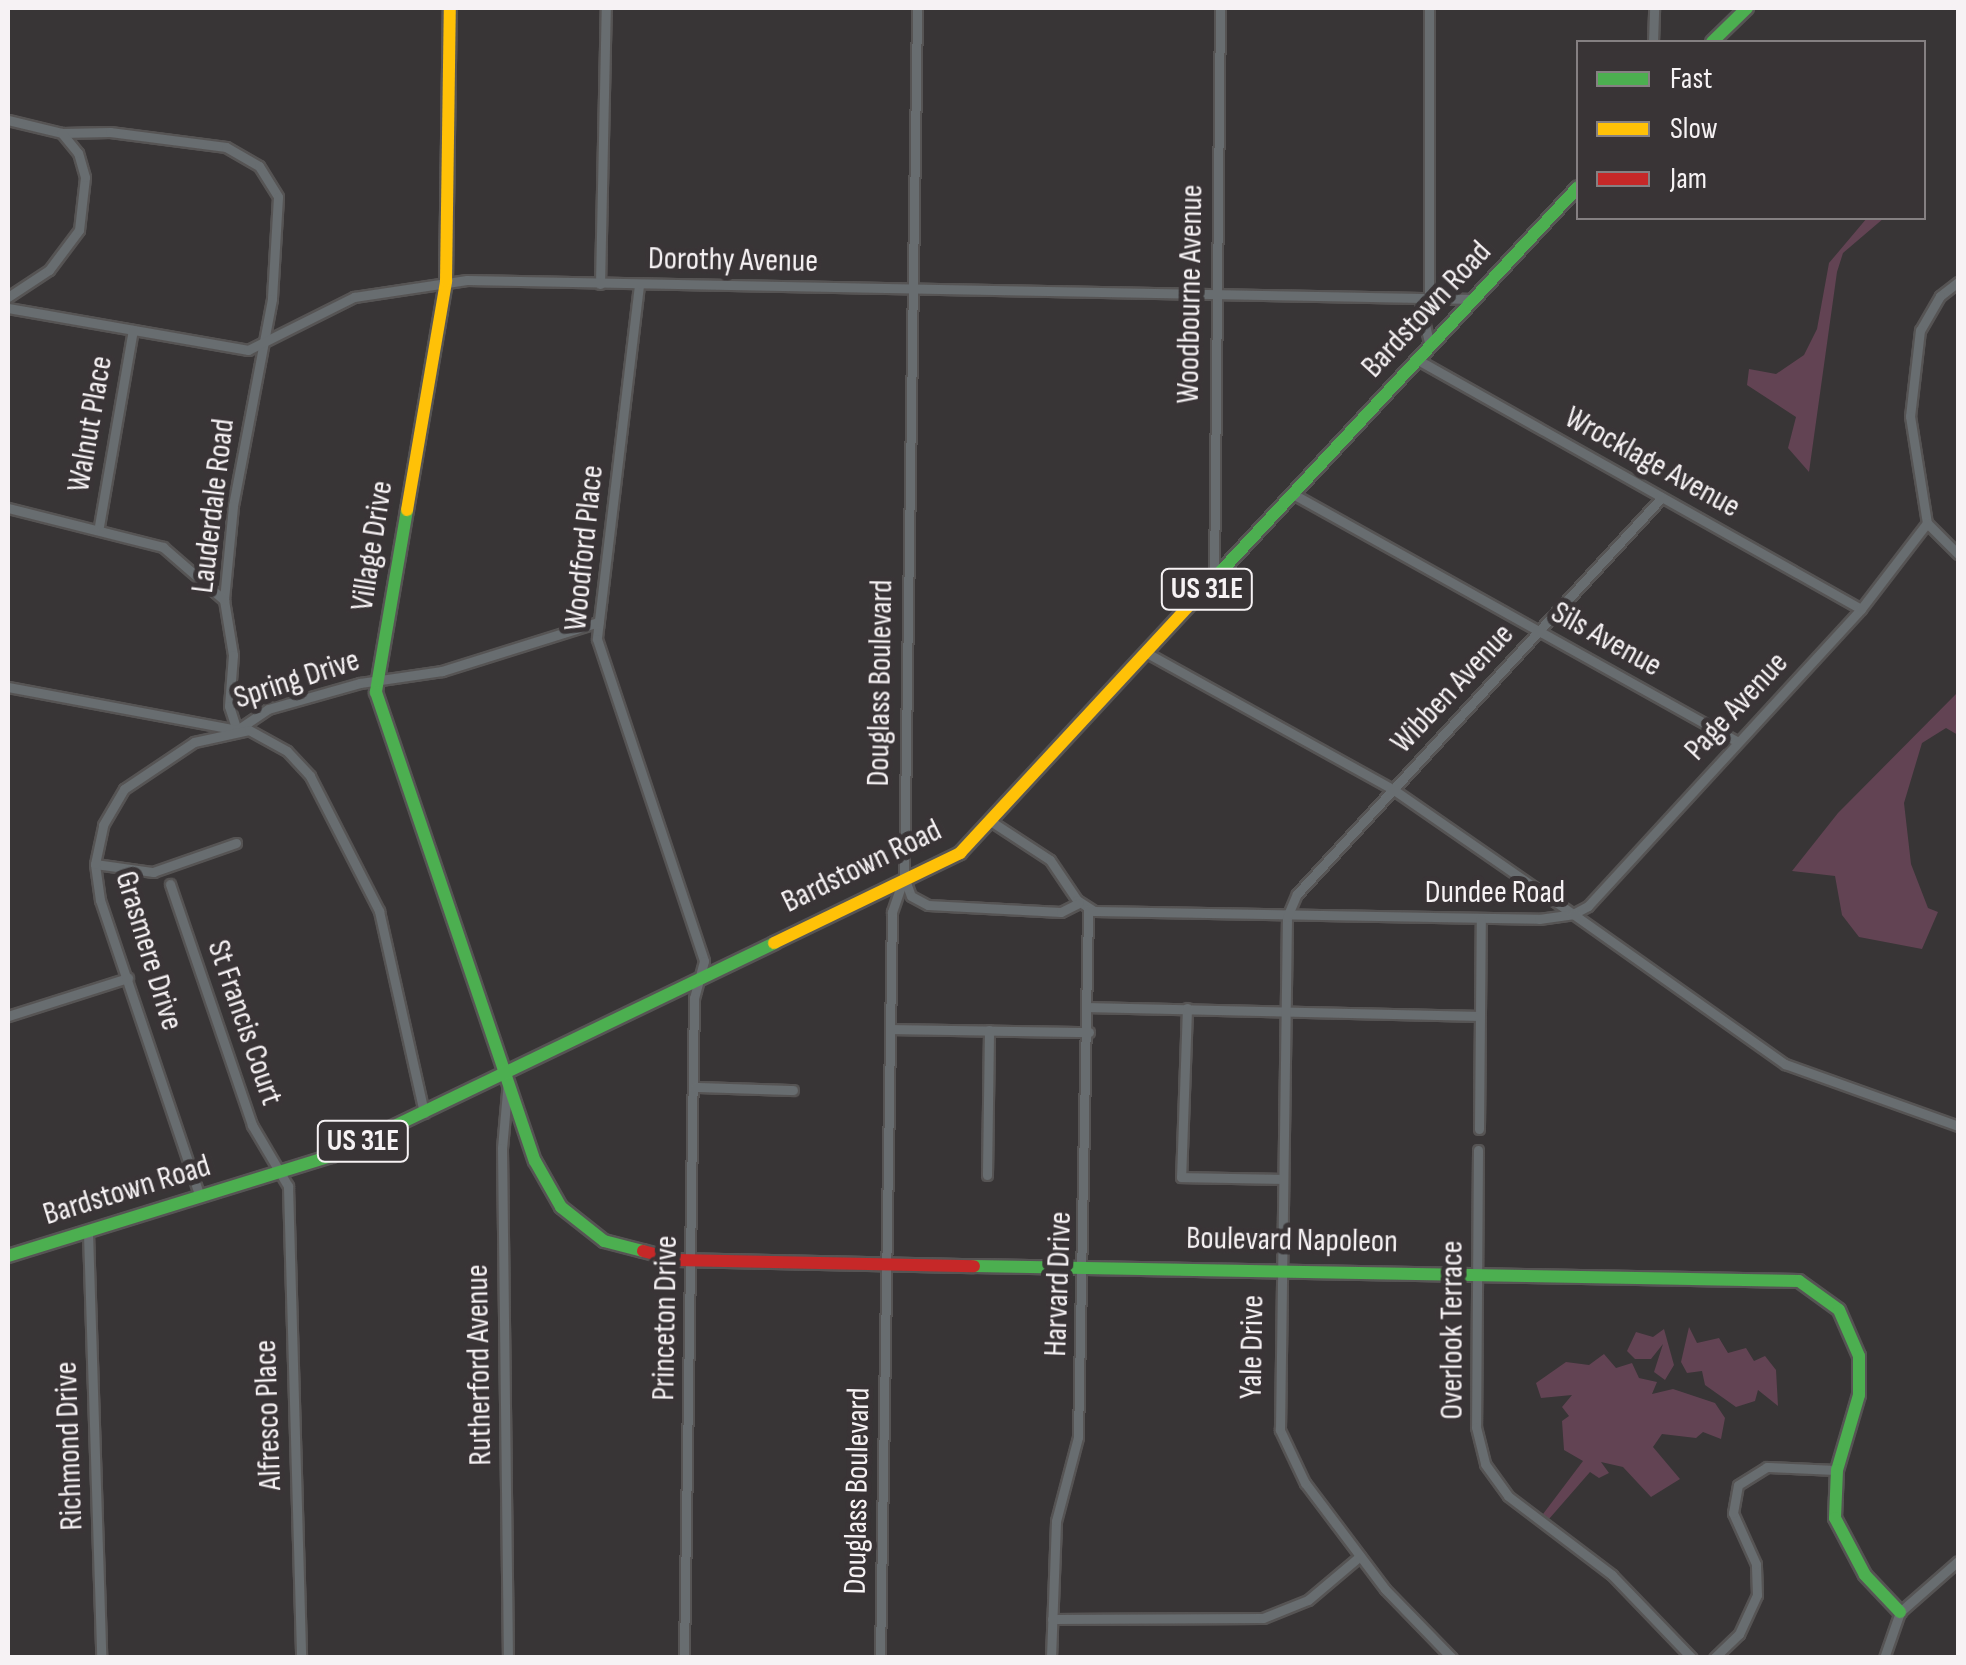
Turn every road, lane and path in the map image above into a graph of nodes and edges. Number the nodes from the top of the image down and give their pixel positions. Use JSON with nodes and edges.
{"nodes":[{"id":1,"x":450,"y":8,"type":"edge"},
{"id":2,"x":606,"y":8,"type":"edge"},
{"id":3,"x":917,"y":8,"type":"edge"},
{"id":4,"x":1220,"y":8,"type":"edge"},
{"id":5,"x":1429,"y":8,"type":"edge"},
{"id":6,"x":1654,"y":8,"type":"edge"},
{"id":7,"x":1747,"y":8,"type":"edge"},
{"id":8,"x":1654,"y":40,"type":"edge"},
{"id":9,"x":1714,"y":40,"type":"edge"},
{"id":10,"x":8,"y":120,"type":"edge"},
{"id":11,"x":62,"y":133,"type":"junction"},
{"id":12,"x":1576,"y":189,"type":"edge"},
{"id":13,"x":446,"y":281,"type":"junction"},
{"id":14,"x":1958,"y":282,"type":"edge"},
{"id":15,"x":600,"y":284,"type":"junction"},
{"id":16,"x":640,"y":285,"type":"junction"},
{"id":17,"x":912,"y":288,"type":"junction"},
{"id":18,"x":1217,"y":293,"type":"junction"},
{"id":19,"x":8,"y":297,"type":"edge"},
{"id":20,"x":1424,"y":298,"type":"junction"},
{"id":21,"x":1475,"y":299,"type":"junction"},
{"id":22,"x":8,"y":308,"type":"edge"},
{"id":23,"x":133,"y":330,"type":"junction"},
{"id":24,"x":264,"y":345,"type":"junction"},
{"id":25,"x":1430,"y":347,"type":"junction"},
{"id":26,"x":1418,"y":360,"type":"junction"},
{"id":27,"x":1293,"y":494,"type":"junction"},
{"id":28,"x":1662,"y":497,"type":"junction"},
{"id":29,"x":8,"y":508,"type":"edge"},
{"id":30,"x":1927,"y":523,"type":"junction"},
{"id":31,"x":99,"y":526,"type":"junction"},
{"id":32,"x":1958,"y":554,"type":"edge"},
{"id":33,"x":1214,"y":581,"type":"junction"},
{"id":34,"x":224,"y":600,"type":"junction"},
{"id":35,"x":1862,"y":609,"type":"junction"},
{"id":36,"x":598,"y":622,"type":"junction"},
{"id":37,"x":1540,"y":632,"type":"junction"},
{"id":38,"x":1148,"y":653,"type":"junction"},
{"id":39,"x":380,"y":679,"type":"junction"},
{"id":40,"x":8,"y":687,"type":"edge"},
{"id":41,"x":238,"y":730,"type":"junction"},
{"id":42,"x":1738,"y":742,"type":"junction"},
{"id":43,"x":1394,"y":790,"type":"junction"},
{"id":44,"x":992,"y":822,"type":"junction"},
{"id":45,"x":236,"y":843,"type":"dead end"},
{"id":46,"x":96,"y":864,"type":"junction"},
{"id":47,"x":904,"y":878,"type":"junction"},
{"id":48,"x":170,"y":884,"type":"dead end"},
{"id":49,"x":1087,"y":908,"type":"junction"},
{"id":50,"x":1573,"y":914,"type":"junction"},
{"id":51,"x":1288,"y":917,"type":"junction"},
{"id":52,"x":1481,"y":919,"type":"junction"},
{"id":53,"x":128,"y":978,"type":"junction"},
{"id":54,"x":700,"y":980,"type":"junction"},
{"id":55,"x":1089,"y":1007,"type":"junction"},
{"id":56,"x":1187,"y":1008,"type":"junction"},
{"id":57,"x":1286,"y":1010,"type":"junction"},
{"id":58,"x":8,"y":1016,"type":"edge"},
{"id":59,"x":1476,"y":1016,"type":"junction"},
{"id":60,"x":892,"y":1029,"type":"junction"},
{"id":61,"x":989,"y":1030,"type":"junction"},
{"id":62,"x":1088,"y":1032,"type":"junction"},
{"id":63,"x":510,"y":1073,"type":"junction"},
{"id":64,"x":695,"y":1087,"type":"junction"},
{"id":65,"x":793,"y":1090,"type":"dead end"},
{"id":66,"x":424,"y":1113,"type":"junction"},
{"id":67,"x":1958,"y":1126,"type":"edge"},
{"id":68,"x":1479,"y":1129,"type":"dead end"},
{"id":69,"x":1478,"y":1150,"type":"dead end"},
{"id":70,"x":281,"y":1173,"type":"junction"},
{"id":71,"x":986,"y":1175,"type":"dead end"},
{"id":72,"x":1281,"y":1179,"type":"junction"},
{"id":73,"x":200,"y":1198,"type":"junction"},
{"id":74,"x":88,"y":1233,"type":"junction"},
{"id":75,"x":8,"y":1256,"type":"edge"},
{"id":76,"x":692,"y":1259,"type":"junction"},
{"id":77,"x":886,"y":1263,"type":"junction"},
{"id":78,"x":1084,"y":1265,"type":"junction"},
{"id":79,"x":1279,"y":1269,"type":"junction"},
{"id":80,"x":1478,"y":1272,"type":"junction"},
{"id":81,"x":1836,"y":1470,"type":"junction"},
{"id":82,"x":1360,"y":1556,"type":"junction"},
{"id":83,"x":1958,"y":1560,"type":"edge"},
{"id":84,"x":1900,"y":1612,"type":"junction"},
{"id":85,"x":1052,"y":1619,"type":"junction"},
{"id":86,"x":100,"y":1658,"type":"edge"},
{"id":87,"x":301,"y":1658,"type":"edge"},
{"id":88,"x":508,"y":1658,"type":"edge"},
{"id":89,"x":684,"y":1658,"type":"edge"},
{"id":90,"x":880,"y":1658,"type":"edge"},
{"id":91,"x":1051,"y":1658,"type":"edge"},
{"id":92,"x":1452,"y":1658,"type":"edge"},
{"id":93,"x":1692,"y":1658,"type":"edge"},
{"id":94,"x":1714,"y":1658,"type":"edge"},
{"id":95,"x":1884,"y":1658,"type":"edge"}],
"edges":[{"from":1,"to":13,"type":"street","name":"Village Drive"},
{"from":2,"to":15,"type":"street"},
{"from":3,"to":17,"type":"street","name":"Douglass Boulevard"},
{"from":4,"to":18,"type":"street","name":"Woodbourne Avenue"},
{"from":5,"to":20,"type":"street"},
{"from":6,"to":8,"type":"street"},
{"from":7,"to":9,"type":"street"},
{"from":10,"to":11,"type":"street","name":"Lauderdale Road"},
{"from":11,"to":19,"type":"street"},
{"from":11,"to":24,"type":"street","name":"Lauderdale Road"},
{"from":12,"to":21,"type":"street","name":"Bardstown Road","number":"US 31E"},
{"from":13,"to":15,"type":"street","name":"Dorothy Avenue"},
{"from":13,"to":24,"type":"street","name":"Dorothy Avenue"},
{"from":13,"to":39,"type":"street","name":"Village Drive"},
{"from":14,"to":30,"type":"street"},
{"from":15,"to":16,"type":"street","name":"Dorothy Avenue"},
{"from":16,"to":17,"type":"street","name":"Dorothy Avenue"},
{"from":16,"to":36,"type":"street","name":"Woodford Place"},
{"from":17,"to":18,"type":"street","name":"Dorothy Avenue"},
{"from":17,"to":47,"type":"street","name":"Douglass Boulevard"},
{"from":18,"to":20,"type":"street","name":"Dorothy Avenue"},
{"from":18,"to":33,"type":"street","name":"Woodbourne Avenue"},
{"from":20,"to":21,"type":"street","name":"Dorothy Avenue"},
{"from":20,"to":25,"type":"street"},
{"from":21,"to":25,"type":"street","name":"Bardstown Road","number":"US 31E"},
{"from":22,"to":23,"type":"street","name":"Dorothy Avenue"},
{"from":23,"to":24,"type":"street","name":"Dorothy Avenue"},
{"from":23,"to":31,"type":"street","name":"Walnut Place"},
{"from":24,"to":34,"type":"street","name":"Lauderdale Road"},
{"from":25,"to":26,"type":"street","name":"Bardstown Road","number":"US 31E"},
{"from":26,"to":27,"type":"street","name":"Bardstown Road","number":"US 31E"},
{"from":26,"to":28,"type":"street","name":"Wrocklage Avenue"},
{"from":27,"to":33,"type":"street","name":"Bardstown Road","number":"US 31E"},
{"from":27,"to":37,"type":"street","name":"Sils Avenue"},
{"from":28,"to":35,"type":"street","name":"Wrocklage Avenue"},
{"from":28,"to":37,"type":"street","name":"Wibben Avenue"},
{"from":29,"to":31,"type":"street"},
{"from":30,"to":32,"type":"street"},
{"from":30,"to":35,"type":"street","name":"Page Avenue"},
{"from":31,"to":34,"type":"street"},
{"from":33,"to":38,"type":"street","name":"Bardstown Road","number":"US 31E"},
{"from":34,"to":41,"type":"street","name":"Lauderdale Road"},
{"from":35,"to":42,"type":"street","name":"Page Avenue"},
{"from":36,"to":39,"type":"street","name":"Spring Drive"},
{"from":36,"to":54,"type":"street","name":"Woodford Place"},
{"from":37,"to":42,"type":"street","name":"Sils Avenue"},
{"from":37,"to":43,"type":"street","name":"Wibben Avenue"},
{"from":38,"to":43,"type":"street"},
{"from":38,"to":44,"type":"street","name":"Bardstown Road","number":"US 31E"},
{"from":39,"to":41,"type":"street","name":"Spring Drive"},
{"from":39,"to":63,"type":"street","name":"Village Drive"},
{"from":40,"to":41,"type":"street","name":"Spring Drive"},
{"from":41,"to":46,"type":"street","name":"Grasmere Drive"},
{"from":41,"to":66,"type":"street"},
{"from":42,"to":50,"type":"street","name":"Page Avenue"},
{"from":43,"to":50,"type":"street"},
{"from":43,"to":51,"type":"street","name":"Wibben Avenue"},
{"from":44,"to":47,"type":"street","name":"Bardstown Road","number":"US 31E"},
{"from":44,"to":49,"type":"street"},
{"from":45,"to":46,"type":"street"},
{"from":46,"to":53,"type":"street","name":"Grasmere Drive"},
{"from":47,"to":49,"type":"street","name":"Dundee Road"},
{"from":47,"to":54,"type":"street","name":"Bardstown Road","number":"US 31E"},
{"from":47,"to":60,"type":"street","name":"Douglass Boulevard"},
{"from":48,"to":70,"type":"street","name":"St Francis Court"},
{"from":49,"to":51,"type":"street","name":"Dundee Road"},
{"from":49,"to":55,"type":"street","name":"Harvard Drive"},
{"from":50,"to":52,"type":"street","name":"Dundee Road"},
{"from":50,"to":67,"type":"street","name":"Dundee Road"},
{"from":51,"to":52,"type":"street","name":"Dundee Road"},
{"from":51,"to":57,"type":"street","name":"Yale Drive"},
{"from":52,"to":59,"type":"street"},
{"from":53,"to":58,"type":"street"},
{"from":53,"to":73,"type":"street","name":"Grasmere Drive"},
{"from":54,"to":63,"type":"street","name":"Bardstown Road","number":"US 31E"},
{"from":54,"to":64,"type":"street","name":"Princeton Drive"},
{"from":55,"to":56,"type":"street"},
{"from":55,"to":62,"type":"street","name":"Harvard Drive"},
{"from":56,"to":57,"type":"street"},
{"from":56,"to":72,"type":"street"},
{"from":57,"to":59,"type":"street"},
{"from":57,"to":72,"type":"street","name":"Yale Drive"},
{"from":59,"to":68,"type":"street"},
{"from":60,"to":61,"type":"street"},
{"from":60,"to":77,"type":"street","name":"Douglass Boulevard"},
{"from":61,"to":62,"type":"street"},
{"from":61,"to":71,"type":"street"},
{"from":62,"to":78,"type":"street","name":"Harvard Drive"},
{"from":63,"to":66,"type":"street","name":"Bardstown Road","number":"US 31E"},
{"from":63,"to":76,"type":"street","name":"Boulevard Napoleon"},
{"from":63,"to":88,"type":"street","name":"Rutherford Avenue"},
{"from":64,"to":65,"type":"street"},
{"from":64,"to":76,"type":"street","name":"Princeton Drive"},
{"from":66,"to":70,"type":"street","name":"Bardstown Road","number":"US 31E"},
{"from":69,"to":80,"type":"street","name":"Overlook Terrace"},
{"from":70,"to":73,"type":"street","name":"Bardstown Road","number":"US 31E"},
{"from":70,"to":87,"type":"street","name":"Alfresco Place"},
{"from":72,"to":79,"type":"street","name":"Yale Drive"},
{"from":73,"to":74,"type":"street","name":"Bardstown Road","number":"US 31E"},
{"from":74,"to":75,"type":"street","name":"Bardstown Road","number":"US 31E"},
{"from":74,"to":86,"type":"street","name":"Richmond Drive"},
{"from":76,"to":77,"type":"street","name":"Boulevard Napoleon"},
{"from":76,"to":89,"type":"street","name":"Princeton Drive"},
{"from":77,"to":78,"type":"street","name":"Boulevard Napoleon"},
{"from":77,"to":90,"type":"street","name":"Douglass Boulevard"},
{"from":78,"to":79,"type":"street","name":"Boulevard Napoleon"},
{"from":78,"to":85,"type":"street","name":"Harvard Drive"},
{"from":79,"to":80,"type":"street","name":"Boulevard Napoleon"},
{"from":79,"to":82,"type":"street","name":"Yale Drive"},
{"from":80,"to":81,"type":"street","name":"Boulevard Napoleon"},
{"from":80,"to":93,"type":"street","name":"Overlook Terrace"},
{"from":81,"to":84,"type":"street","name":"Boulevard Napoleon"},
{"from":81,"to":94,"type":"street"},
{"from":82,"to":85,"type":"street"},
{"from":82,"to":92,"type":"street","name":"Yale Drive"},
{"from":83,"to":84,"type":"street"},
{"from":84,"to":95,"type":"street"},
{"from":85,"to":91,"type":"street","name":"Harvard Drive"}]}
